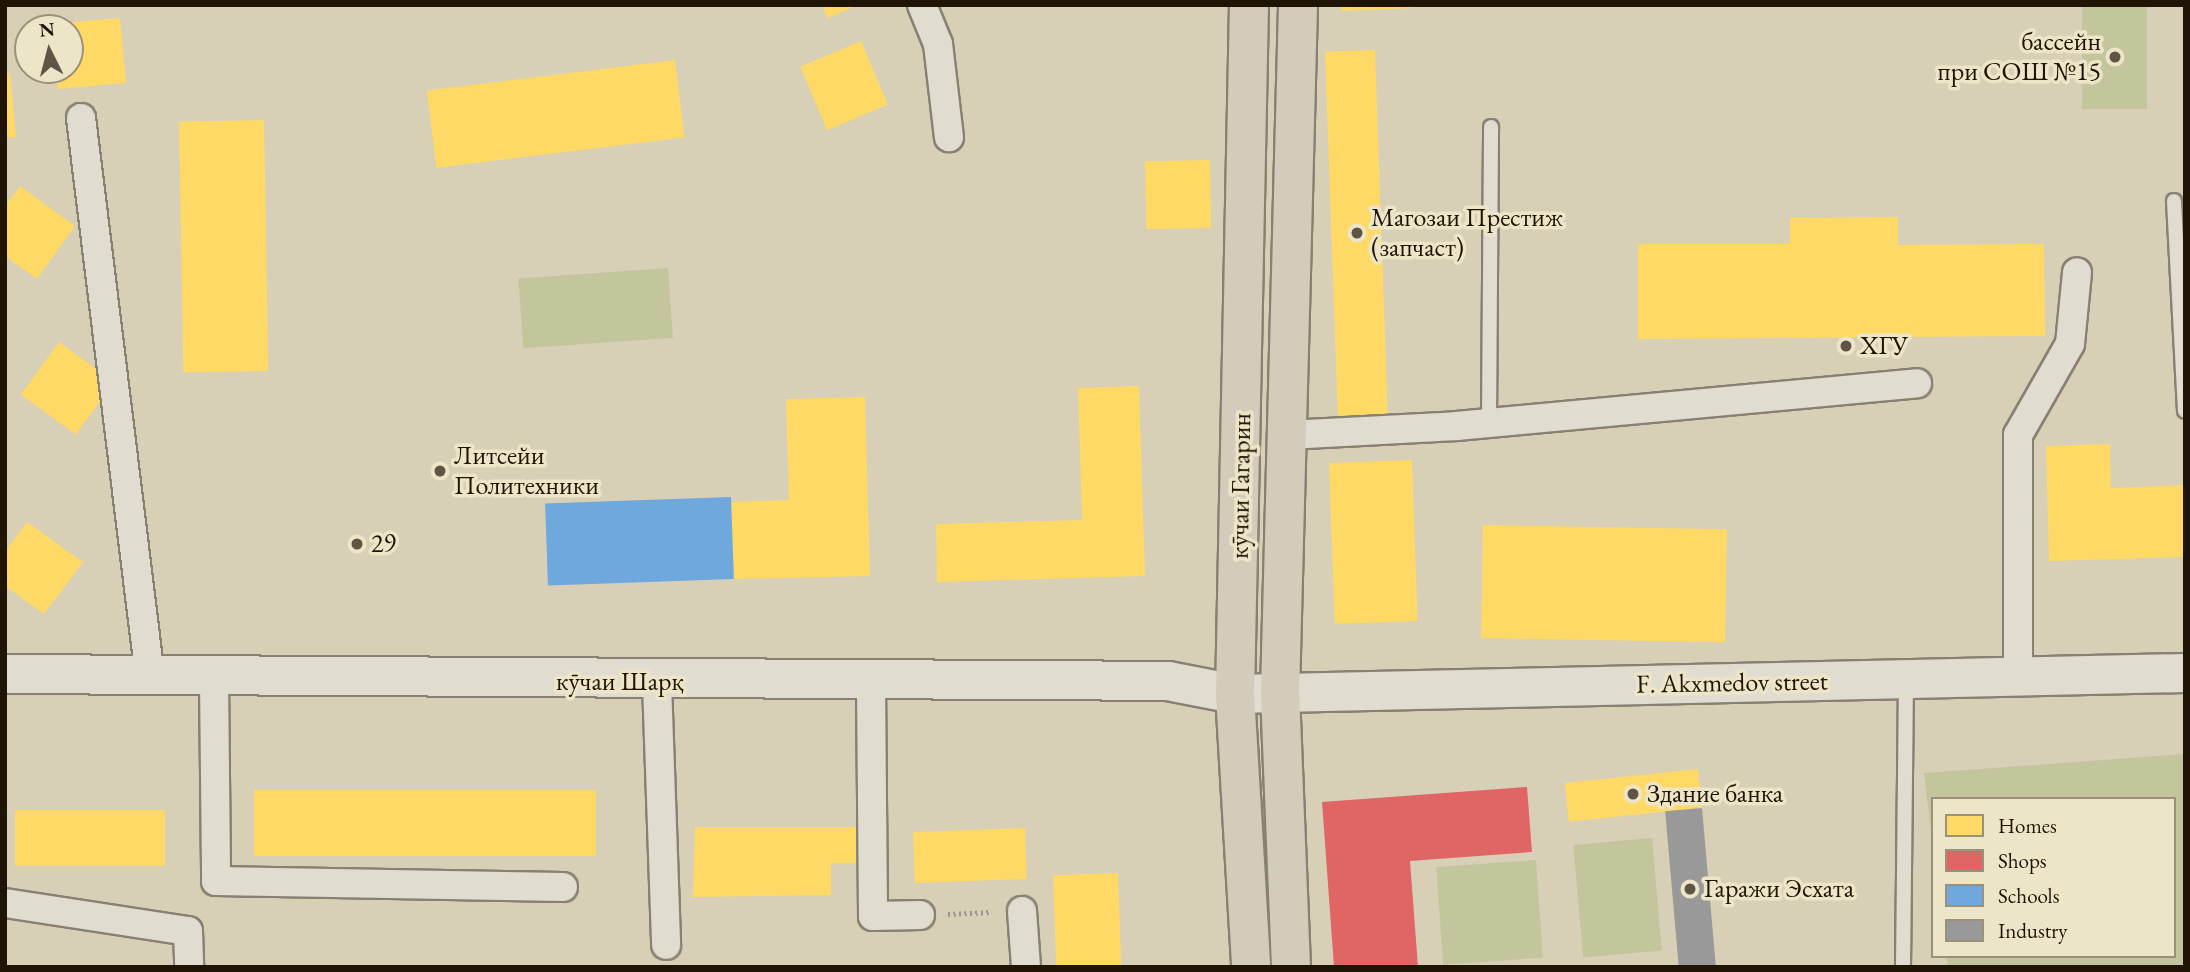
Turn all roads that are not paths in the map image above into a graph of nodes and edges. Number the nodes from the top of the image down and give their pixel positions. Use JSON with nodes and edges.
{"nodes":[{"id":1,"x":922,"y":5,"type":"edge"},
{"id":2,"x":1249,"y":5,"type":"edge"},
{"id":3,"x":1298,"y":5,"type":"edge"},
{"id":4,"x":81,"y":118,"type":"dead end"},
{"id":5,"x":1491,"y":127,"type":"dead end"},
{"id":6,"x":949,"y":137,"type":"dead end"},
{"id":7,"x":2175,"y":201,"type":"dead end"},
{"id":8,"x":2077,"y":272,"type":"dead end"},
{"id":9,"x":1917,"y":383,"type":"dead end"},
{"id":10,"x":2185,"y":411,"type":"edge"},
{"id":11,"x":1489,"y":423,"type":"junction"},
{"id":12,"x":1287,"y":435,"type":"junction"},
{"id":13,"x":2185,"y":673,"type":"edge"},
{"id":14,"x":5,"y":674,"type":"edge"},
{"id":15,"x":150,"y":677,"type":"junction"},
{"id":16,"x":2018,"y":678,"type":"junction"},
{"id":17,"x":214,"y":679,"type":"junction"},
{"id":18,"x":1906,"y":680,"type":"junction"},
{"id":19,"x":657,"y":683,"type":"junction"},
{"id":20,"x":871,"y":684,"type":"junction"},
{"id":21,"x":1280,"y":693,"type":"junction"},
{"id":22,"x":1235,"y":694,"type":"junction"},
{"id":23,"x":562,"y":887,"type":"dead end"},
{"id":24,"x":5,"y":902,"type":"edge"},
{"id":25,"x":1022,"y":911,"type":"road end"},
{"id":26,"x":920,"y":915,"type":"road end"},
{"id":27,"x":666,"y":945,"type":"dead end"},
{"id":28,"x":189,"y":967,"type":"edge"},
{"id":29,"x":1026,"y":967,"type":"edge"},
{"id":30,"x":1251,"y":967,"type":"edge"},
{"id":31,"x":1291,"y":967,"type":"edge"},
{"id":32,"x":1903,"y":967,"type":"edge"}],
"edges":[{"from":1,"to":6,"type":"street"},
{"from":2,"to":22,"type":"highway","name":"кӯчаи Гагарин"},
{"from":3,"to":12,"type":"highway","name":"кӯчаи Гагарин"},
{"from":4,"to":15,"type":"street"},
{"from":5,"to":11,"type":"lane"},
{"from":7,"to":10,"type":"lane"},
{"from":8,"to":16,"type":"street"},
{"from":9,"to":11,"type":"street"},
{"from":11,"to":12,"type":"street"},
{"from":12,"to":21,"type":"highway","name":"кӯчаи Гагарин"},
{"from":13,"to":16,"type":"main road","name":"F. Akxmedov street"},
{"from":14,"to":15,"type":"main road","name":"кӯчаи Шарқ"},
{"from":15,"to":17,"type":"main road","name":"кӯчаи Шарқ"},
{"from":16,"to":18,"type":"main road","name":"F. Akxmedov street"},
{"from":17,"to":19,"type":"main road","name":"кӯчаи Шарқ"},
{"from":17,"to":23,"type":"street"},
{"from":18,"to":21,"type":"main road","name":"F. Akxmedov street"},
{"from":18,"to":32,"type":"lane"},
{"from":19,"to":20,"type":"main road","name":"кӯчаи Шарқ"},
{"from":19,"to":27,"type":"street"},
{"from":20,"to":22,"type":"main road","name":"кӯчаи Шарқ"},
{"from":20,"to":26,"type":"street"},
{"from":21,"to":22,"type":"main road","name":"F. Akxmedov street"},
{"from":21,"to":31,"type":"highway","name":"кӯчаи Гагарин"},
{"from":22,"to":30,"type":"highway","name":"кӯчаи Гагарин"},
{"from":24,"to":28,"type":"street"},
{"from":25,"to":29,"type":"street"}]}
